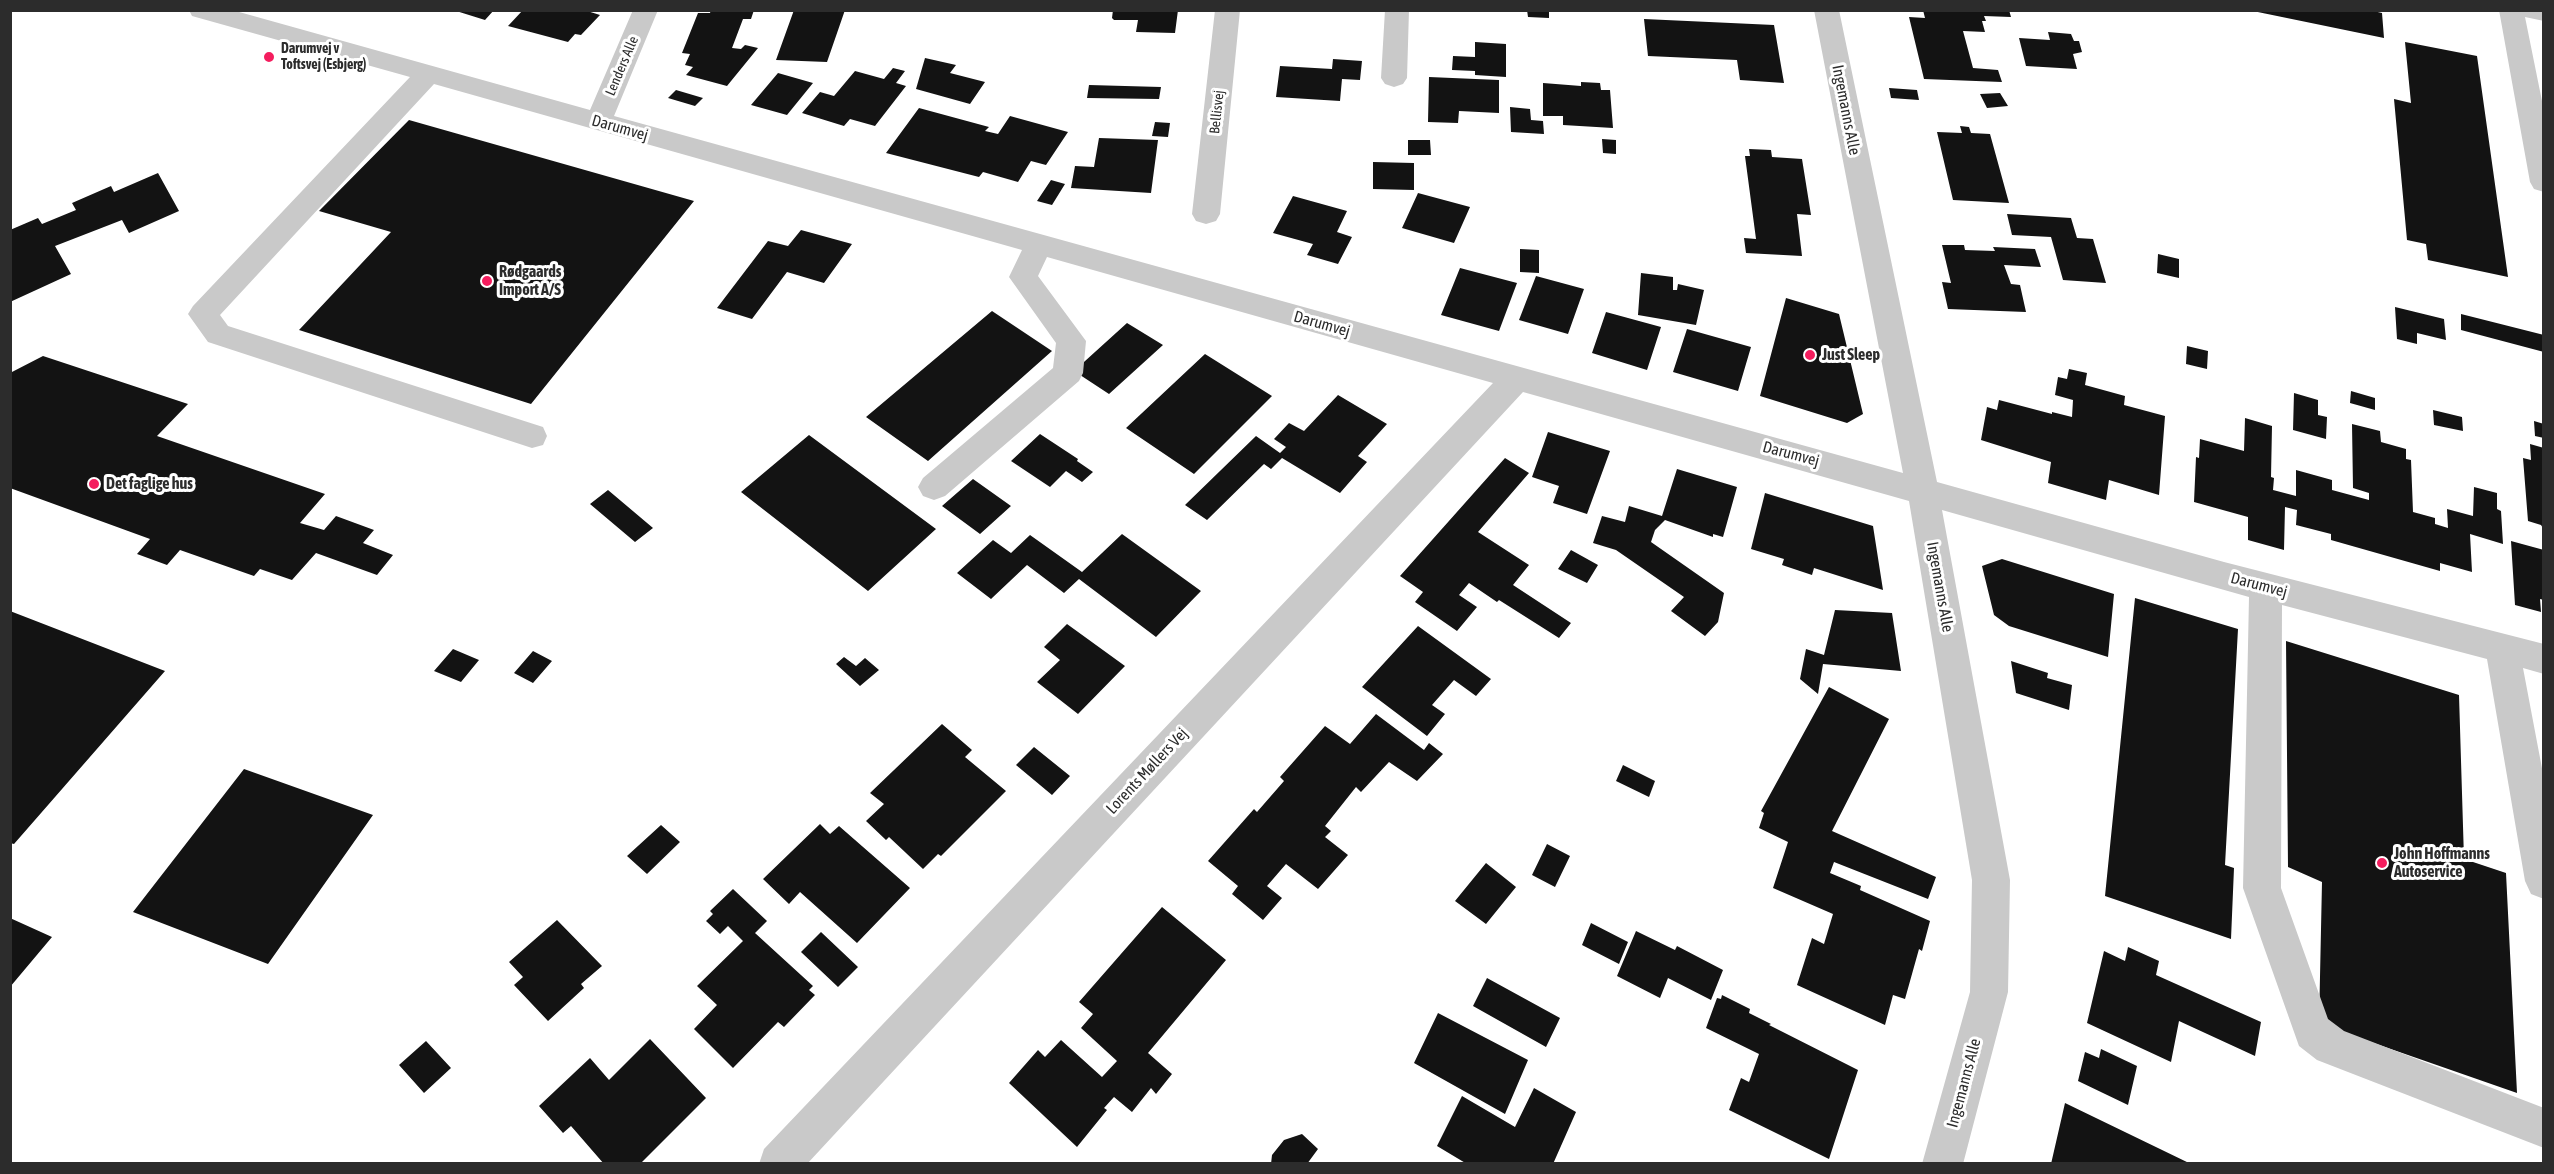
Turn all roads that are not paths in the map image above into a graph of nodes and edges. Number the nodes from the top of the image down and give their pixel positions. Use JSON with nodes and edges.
{"nodes":[{"id":1,"x":201,"y":10,"type":"edge"},
{"id":2,"x":646,"y":10,"type":"edge"},
{"id":3,"x":1228,"y":10,"type":"edge"},
{"id":4,"x":1397,"y":10,"type":"edge"},
{"id":5,"x":1826,"y":10,"type":"edge"},
{"id":6,"x":2511,"y":10,"type":"edge"},
{"id":7,"x":2529,"y":10,"type":"edge"},
{"id":8,"x":2544,"y":13,"type":"edge"},
{"id":9,"x":428,"y":74,"type":"junction"},
{"id":10,"x":1394,"y":78,"type":"dead end"},
{"id":11,"x":598,"y":122,"type":"junction"},
{"id":12,"x":2544,"y":182,"type":"edge"},
{"id":13,"x":1206,"y":214,"type":"dead end"},
{"id":14,"x":1039,"y":245,"type":"junction"},
{"id":15,"x":1516,"y":378,"type":"junction"},
{"id":16,"x":532,"y":436,"type":"dead end"},
{"id":17,"x":934,"y":487,"type":"dead end"},
{"id":18,"x":1922,"y":490,"type":"junction"},
{"id":19,"x":2266,"y":587,"type":"junction"},
{"id":20,"x":2502,"y":647,"type":"junction"},
{"id":21,"x":2544,"y":659,"type":"edge"},
{"id":22,"x":2544,"y":881,"type":"edge"},
{"id":23,"x":2544,"y":1128,"type":"edge"},
{"id":24,"x":779,"y":1164,"type":"edge"},
{"id":25,"x":1942,"y":1164,"type":"edge"}],
"edges":[{"from":1,"to":9,"type":"street","name":"Darumvej"},
{"from":2,"to":11,"type":"street","name":"Lenders Alle"},
{"from":3,"to":13,"type":"street","name":"Bellisvej"},
{"from":4,"to":10,"type":"street"},
{"from":5,"to":18,"type":"street","name":"Ingemanns Alle"},
{"from":6,"to":12,"type":"street"},
{"from":7,"to":8,"type":"street"},
{"from":9,"to":11,"type":"street","name":"Darumvej"},
{"from":9,"to":16,"type":"street"},
{"from":11,"to":14,"type":"street","name":"Darumvej"},
{"from":14,"to":15,"type":"street","name":"Darumvej"},
{"from":14,"to":17,"type":"street"},
{"from":15,"to":18,"type":"street","name":"Darumvej"},
{"from":15,"to":24,"type":"street","name":"Lorents Møllers Vej"},
{"from":18,"to":19,"type":"street","name":"Darumvej"},
{"from":18,"to":25,"type":"street","name":"Ingemanns Alle"},
{"from":19,"to":20,"type":"street","name":"Darumvej"},
{"from":19,"to":23,"type":"street"},
{"from":20,"to":21,"type":"street","name":"Darumvej"},
{"from":20,"to":22,"type":"street"}]}
